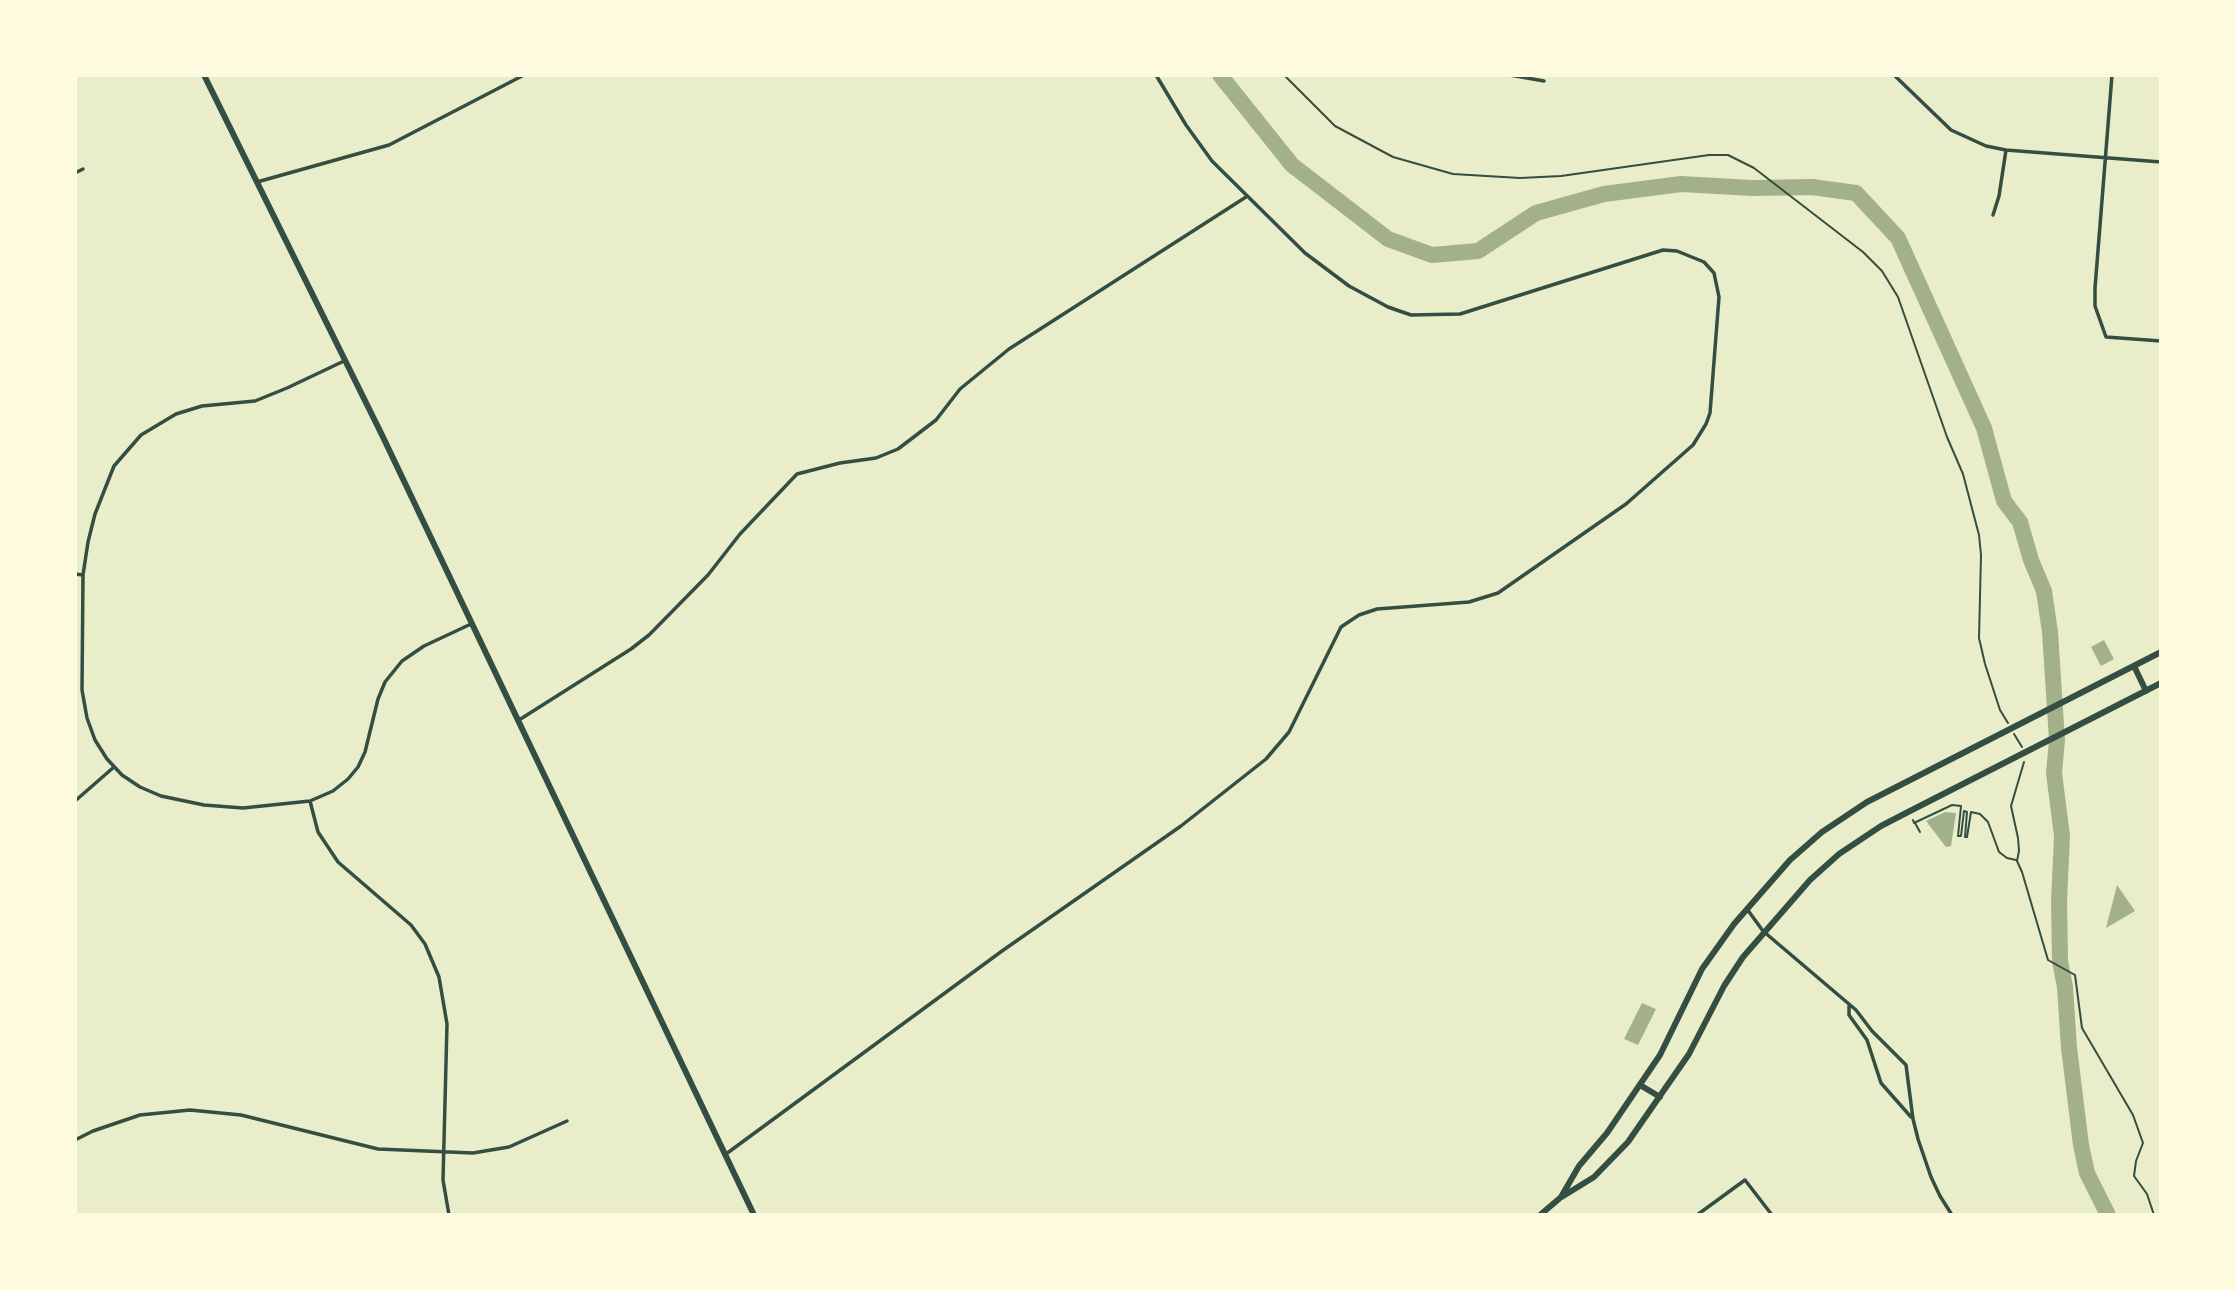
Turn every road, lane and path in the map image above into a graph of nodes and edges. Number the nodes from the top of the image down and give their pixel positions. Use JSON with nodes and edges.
{"nodes":[{"id":1,"x":204,"y":75,"type":"edge"},
{"id":2,"x":524,"y":75,"type":"edge"},
{"id":3,"x":1156,"y":75,"type":"edge"},
{"id":4,"x":1284,"y":75,"type":"edge"},
{"id":5,"x":1510,"y":75,"type":"edge"},
{"id":6,"x":1894,"y":75,"type":"edge"},
{"id":7,"x":2112,"y":75,"type":"edge"},
{"id":8,"x":1544,"y":81,"type":"dead end"},
{"id":9,"x":2006,"y":150,"type":"junction"},
{"id":10,"x":2105,"y":158,"type":"junction"},
{"id":11,"x":2161,"y":162,"type":"edge"},
{"id":12,"x":83,"y":169,"type":"dead end"},
{"id":13,"x":75,"y":173,"type":"edge"},
{"id":14,"x":257,"y":182,"type":"junction"},
{"id":15,"x":1246,"y":197,"type":"junction"},
{"id":16,"x":1993,"y":215,"type":"dead end"},
{"id":17,"x":2161,"y":341,"type":"edge"},
{"id":18,"x":344,"y":360,"type":"junction"},
{"id":19,"x":75,"y":574,"type":"edge"},
{"id":20,"x":83,"y":575,"type":"junction"},
{"id":21,"x":471,"y":624,"type":"junction"},
{"id":22,"x":2161,"y":652,"type":"edge"},
{"id":23,"x":2134,"y":666,"type":"junction"},
{"id":24,"x":2161,"y":683,"type":"edge"},
{"id":25,"x":2146,"y":691,"type":"junction"},
{"id":26,"x":517,"y":721,"type":"junction"},
{"id":27,"x":2023,"y":748,"type":"dead end"},
{"id":28,"x":2025,"y":755,"type":"dead end"},
{"id":29,"x":114,"y":767,"type":"junction"},
{"id":30,"x":75,"y":801,"type":"edge"},
{"id":31,"x":310,"y":801,"type":"junction"},
{"id":32,"x":1908,"y":812,"type":"junction"},
{"id":33,"x":1914,"y":822,"type":"junction"},
{"id":34,"x":1920,"y":832,"type":"dead end"},
{"id":35,"x":2017,"y":860,"type":"junction"},
{"id":36,"x":1747,"y":908,"type":"junction"},
{"id":37,"x":1763,"y":931,"type":"junction"},
{"id":38,"x":1849,"y":1006,"type":"junction"},
{"id":39,"x":1640,"y":1085,"type":"junction"},
{"id":40,"x":1660,"y":1097,"type":"junction"},
{"id":41,"x":1913,"y":1119,"type":"junction"},
{"id":42,"x":567,"y":1121,"type":"dead end"},
{"id":43,"x":75,"y":1140,"type":"edge"},
{"id":44,"x":444,"y":1152,"type":"junction"},
{"id":45,"x":726,"y":1154,"type":"junction"},
{"id":46,"x":1560,"y":1198,"type":"junction"},
{"id":47,"x":449,"y":1215,"type":"edge"},
{"id":48,"x":754,"y":1215,"type":"edge"},
{"id":49,"x":1540,"y":1215,"type":"edge"},
{"id":50,"x":1697,"y":1215,"type":"edge"},
{"id":51,"x":1772,"y":1215,"type":"edge"},
{"id":52,"x":1952,"y":1215,"type":"edge"},
{"id":53,"x":2154,"y":1215,"type":"edge"}],
"edges":[{"from":1,"to":14,"type":"main road"},
{"from":2,"to":14,"type":"street"},
{"from":3,"to":15,"type":"street"},
{"from":4,"to":27,"type":"path"},
{"from":5,"to":8,"type":"street"},
{"from":6,"to":9,"type":"street"},
{"from":7,"to":10,"type":"street"},
{"from":9,"to":10,"type":"street"},
{"from":9,"to":16,"type":"street"},
{"from":10,"to":11,"type":"street"},
{"from":10,"to":17,"type":"street"},
{"from":12,"to":13,"type":"street"},
{"from":14,"to":18,"type":"main road"},
{"from":15,"to":26,"type":"street"},
{"from":15,"to":45,"type":"street"},
{"from":18,"to":20,"type":"street"},
{"from":18,"to":21,"type":"main road"},
{"from":19,"to":20,"type":"street"},
{"from":20,"to":29,"type":"street"},
{"from":21,"to":26,"type":"main road"},
{"from":21,"to":31,"type":"street"},
{"from":22,"to":23,"type":"main road"},
{"from":23,"to":25,"type":"main road"},
{"from":23,"to":36,"type":"main road"},
{"from":24,"to":25,"type":"main road"},
{"from":25,"to":32,"type":"main road"},
{"from":26,"to":45,"type":"main road"},
{"from":28,"to":35,"type":"path"},
{"from":29,"to":30,"type":"street"},
{"from":29,"to":31,"type":"street"},
{"from":31,"to":44,"type":"street"},
{"from":32,"to":33,"type":"path"},
{"from":32,"to":37,"type":"main road"},
{"from":33,"to":34,"type":"path"},
{"from":33,"to":35,"type":"path"},
{"from":35,"to":53,"type":"path"},
{"from":36,"to":37,"type":"street"},
{"from":36,"to":39,"type":"main road"},
{"from":37,"to":38,"type":"street"},
{"from":37,"to":40,"type":"main road"},
{"from":38,"to":41,"type":"street"},
{"from":38,"to":41,"type":"street"},
{"from":39,"to":40,"type":"main road"},
{"from":39,"to":46,"type":"main road"},
{"from":40,"to":46,"type":"main road"},
{"from":41,"to":52,"type":"street"},
{"from":42,"to":44,"type":"street"},
{"from":43,"to":44,"type":"street"},
{"from":44,"to":47,"type":"street"},
{"from":45,"to":48,"type":"main road"},
{"from":46,"to":49,"type":"main road"},
{"from":50,"to":51,"type":"street"}]}
